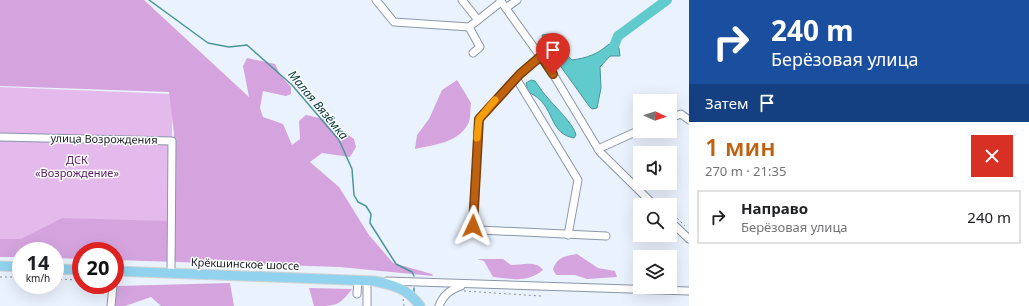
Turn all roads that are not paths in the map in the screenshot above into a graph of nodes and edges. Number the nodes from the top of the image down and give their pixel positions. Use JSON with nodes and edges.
{"nodes":[{"id":1,"x":376,"y":0,"type":"edge"},
{"id":2,"x":462,"y":0,"type":"edge"},
{"id":3,"x":517,"y":0,"type":"edge"},
{"id":4,"x":500,"y":1,"type":"edge"},
{"id":5,"x":506,"y":8,"type":"junction"},
{"id":6,"x":478,"y":20,"type":"junction"},
{"id":7,"x":469,"y":27,"type":"junction"},
{"id":8,"x":473,"y":53,"type":"dead end"},
{"id":9,"x":541,"y":56,"type":"junction"},
{"id":10,"x":516,"y":78,"type":"junction"},
{"id":11,"x":677,"y":115,"type":"edge"},
{"id":12,"x":689,"y":120,"type":"edge"},
{"id":13,"x":633,"y":133,"type":"edge"},
{"id":14,"x":0,"y":137,"type":"edge"},
{"id":15,"x":598,"y":148,"type":"junction"},
{"id":16,"x":647,"y":198,"type":"edge"},
{"id":17,"x":677,"y":228,"type":"edge"},
{"id":18,"x":568,"y":235,"type":"junction"},
{"id":19,"x":606,"y":236,"type":"dead end"},
{"id":20,"x":689,"y":239,"type":"edge"},
{"id":21,"x":0,"y":266,"type":"edge"},
{"id":22,"x":12,"y":267,"type":"edge"},
{"id":23,"x":124,"y":271,"type":"edge"},
{"id":24,"x":171,"y":273,"type":"junction"},
{"id":25,"x":358,"y":280,"type":"junction"},
{"id":26,"x":371,"y":281,"type":"junction"},
{"id":27,"x":468,"y":284,"type":"junction"},
{"id":28,"x":689,"y":287,"type":"edge"},
{"id":29,"x":633,"y":290,"type":"edge"},
{"id":30,"x":677,"y":290,"type":"edge"},
{"id":31,"x":677,"y":291,"type":"edge"},
{"id":32,"x":689,"y":291,"type":"edge"},
{"id":33,"x":112,"y":294,"type":"edge"},
{"id":34,"x":357,"y":294,"type":"dead end"},
{"id":35,"x":111,"y":306,"type":"edge"},
{"id":36,"x":367,"y":306,"type":"edge"},
{"id":37,"x":420,"y":306,"type":"edge"},
{"id":38,"x":438,"y":306,"type":"edge"}],
"edges":[{"from":1,"to":7,"type":"street"},
{"from":2,"to":6,"type":"street"},
{"from":3,"to":5,"type":"street"},
{"from":4,"to":5,"type":"street"},
{"from":4,"to":6,"type":"street"},
{"from":5,"to":9,"type":"street"},
{"from":6,"to":7,"type":"street"},
{"from":7,"to":8,"type":"street"},
{"from":9,"to":10,"type":"street"},
{"from":9,"to":15,"type":"street"},
{"from":10,"to":18,"type":"street"},
{"from":10,"to":18,"type":"street"},
{"from":11,"to":12,"type":"street"},
{"from":13,"to":15,"type":"street"},
{"from":14,"to":24,"type":"street","name":"улица Возрождения"},
{"from":15,"to":16,"type":"street"},
{"from":17,"to":20,"type":"street"},
{"from":18,"to":19,"type":"street"},
{"from":21,"to":22,"type":"main road"},
{"from":23,"to":24,"type":"main road","name":"Крёкшинское шоссе"},
{"from":24,"to":25,"type":"main road","name":"Крёкшинское шоссе"},
{"from":25,"to":26,"type":"main road","name":"Крёкшинское шоссе"},
{"from":25,"to":34,"type":"street"},
{"from":26,"to":27,"type":"street"},
{"from":26,"to":36,"type":"street"},
{"from":26,"to":37,"type":"main road","name":"Крёкшинское шоссе"},
{"from":27,"to":29,"type":"street"},
{"from":27,"to":38,"type":"street"},
{"from":28,"to":30,"type":"street"},
{"from":31,"to":32,"type":"street"},
{"from":33,"to":35,"type":"street"}]}
